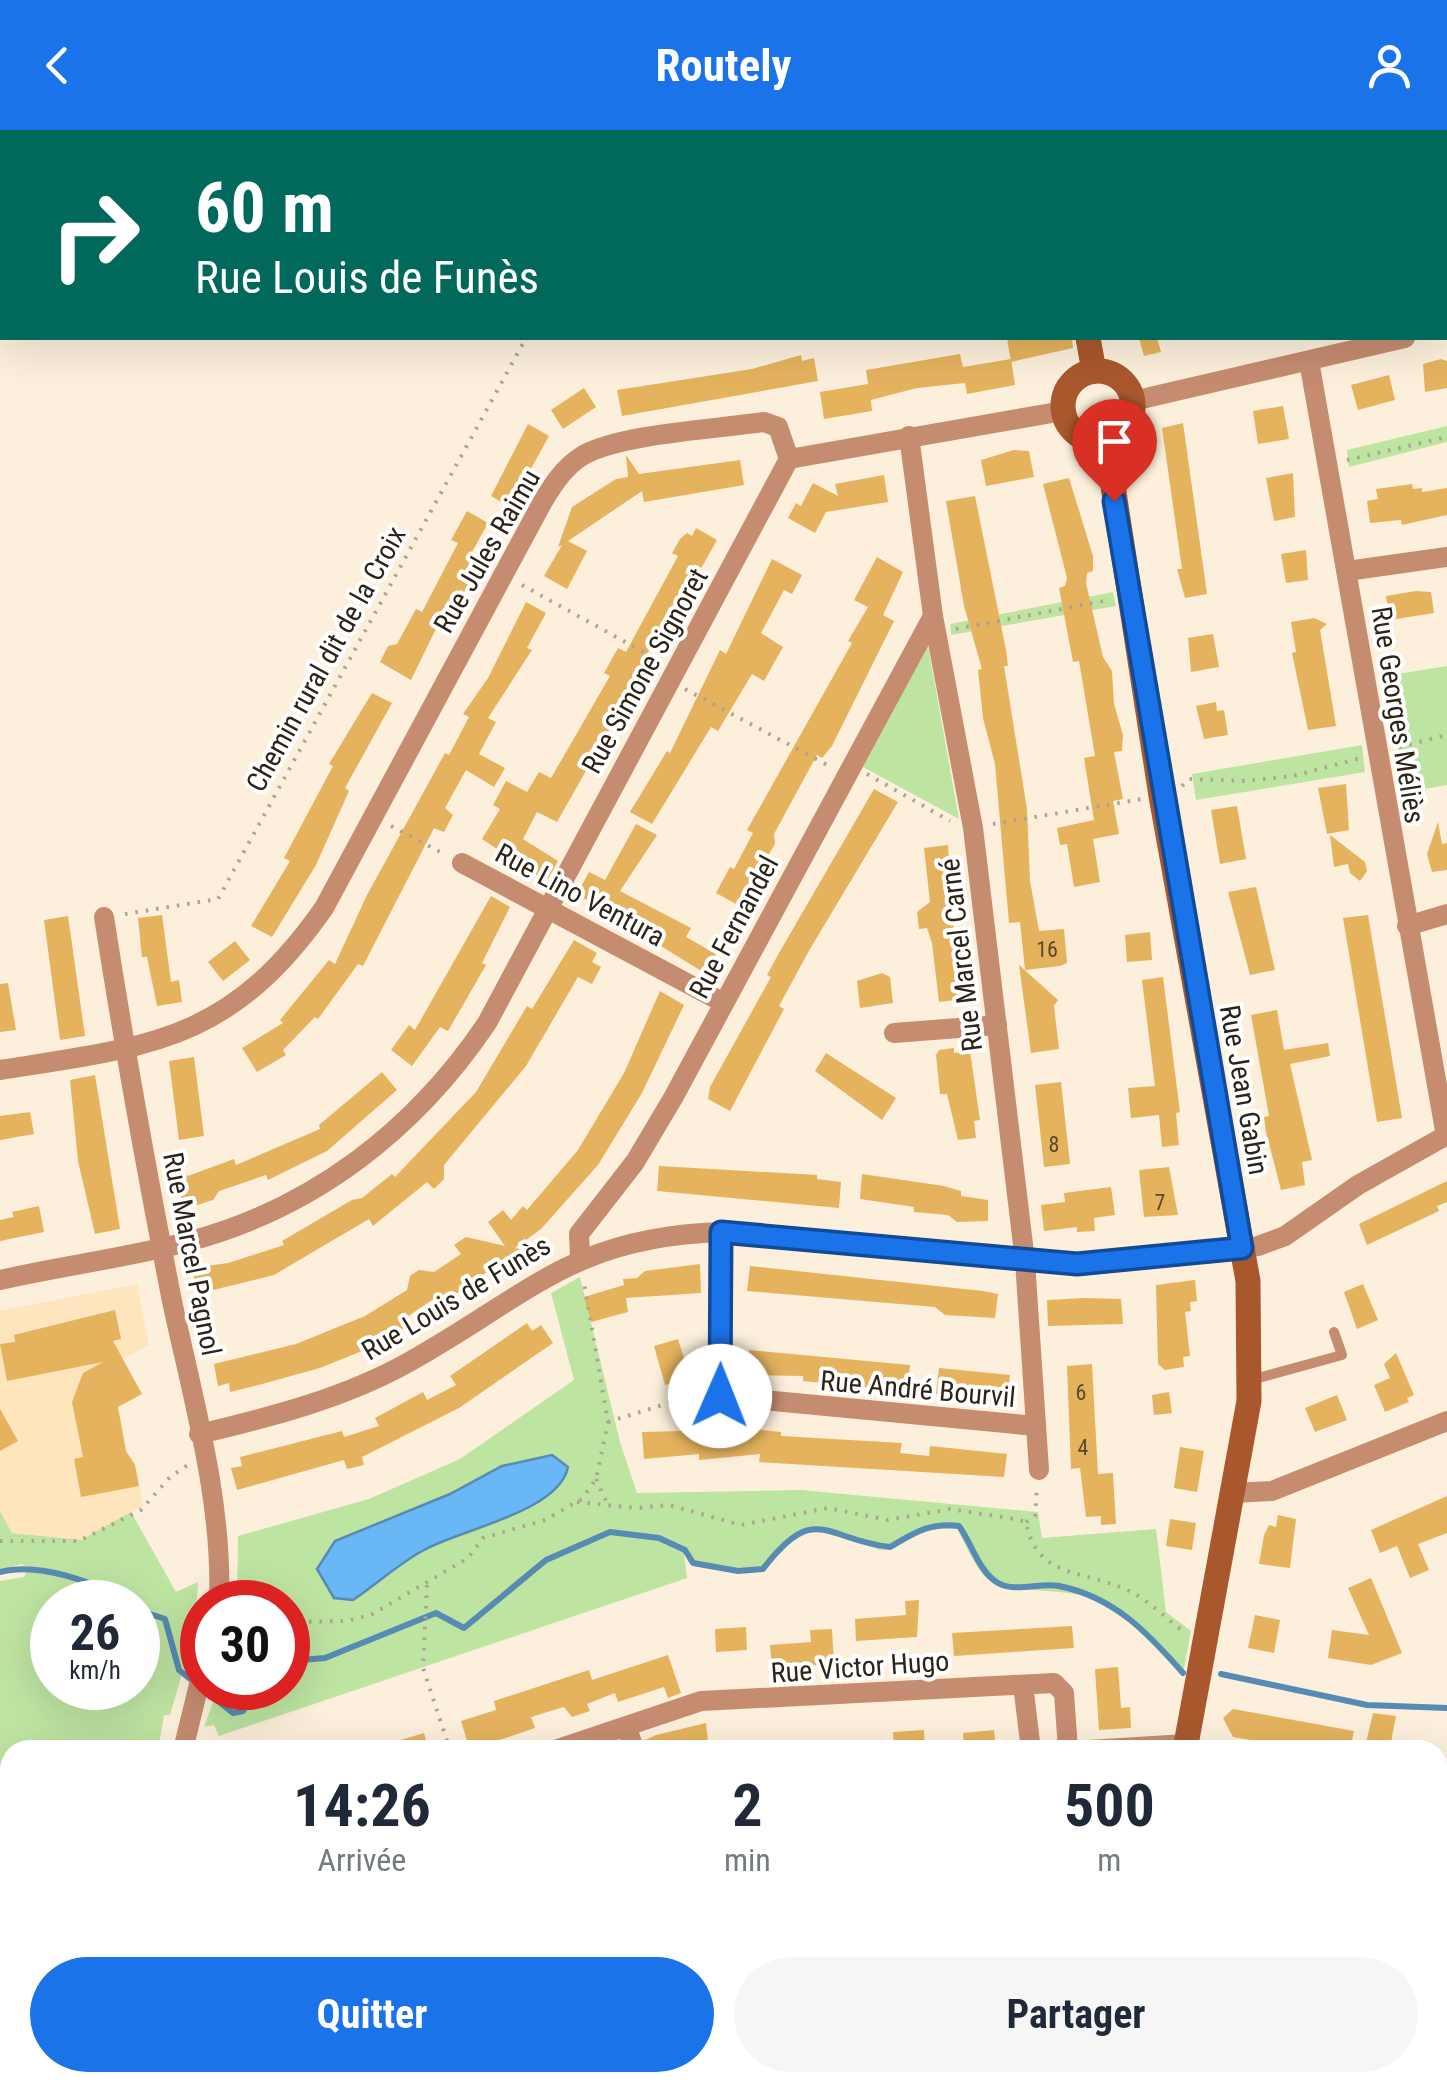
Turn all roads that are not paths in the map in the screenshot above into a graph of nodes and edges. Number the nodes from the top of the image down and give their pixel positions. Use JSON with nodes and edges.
{"nodes":[{"id":1,"x":1088,"y":340,"type":"edge"},
{"id":2,"x":1396,"y":340,"type":"edge"},
{"id":3,"x":1309,"y":362,"type":"junction"},
{"id":4,"x":1094,"y":371,"type":"junction"},
{"id":5,"x":1133,"y":402,"type":"junction"},
{"id":6,"x":1062,"y":411,"type":"junction"},
{"id":7,"x":909,"y":436,"type":"junction"},
{"id":8,"x":1106,"y":441,"type":"junction"},
{"id":9,"x":789,"y":458,"type":"junction"},
{"id":10,"x":1447,"y":558,"type":"edge"},
{"id":11,"x":1347,"y":571,"type":"junction"},
{"id":12,"x":935,"y":624,"type":"junction"},
{"id":13,"x":462,"y":863,"type":"road end"},
{"id":14,"x":547,"y":909,"type":"junction"},
{"id":15,"x":1447,"y":914,"type":"edge"},
{"id":16,"x":104,"y":917,"type":"road end"},
{"id":17,"x":1407,"y":926,"type":"junction"},
{"id":18,"x":724,"y":1003,"type":"junction"},
{"id":19,"x":997,"y":1024,"type":"junction"},
{"id":20,"x":894,"y":1033,"type":"dead end"},
{"id":21,"x":125,"y":1050,"type":"junction"},
{"id":22,"x":0,"y":1070,"type":"edge"},
{"id":23,"x":1446,"y":1135,"type":"edge"},
{"id":24,"x":721,"y":1232,"type":"junction"},
{"id":25,"x":162,"y":1247,"type":"junction"},
{"id":26,"x":1232,"y":1250,"type":"junction"},
{"id":27,"x":580,"y":1258,"type":"junction"},
{"id":28,"x":1025,"y":1261,"type":"junction"},
{"id":29,"x":0,"y":1280,"type":"edge"},
{"id":30,"x":1334,"y":1332,"type":"dead end"},
{"id":31,"x":1250,"y":1381,"type":"junction"},
{"id":32,"x":1447,"y":1421,"type":"edge"},
{"id":33,"x":1036,"y":1426,"type":"junction"},
{"id":34,"x":200,"y":1434,"type":"junction"},
{"id":35,"x":1039,"y":1470,"type":"road end"},
{"id":36,"x":1234,"y":1493,"type":"junction"},
{"id":37,"x":220,"y":1580,"type":"edge"},
{"id":38,"x":1023,"y":1685,"type":"junction"},
{"id":39,"x":192,"y":1710,"type":"edge"},
{"id":40,"x":627,"y":1727,"type":"junction"},
{"id":41,"x":185,"y":1740,"type":"edge"},
{"id":42,"x":586,"y":1740,"type":"edge"},
{"id":43,"x":631,"y":1740,"type":"edge"},
{"id":44,"x":1030,"y":1740,"type":"edge"},
{"id":45,"x":1067,"y":1740,"type":"edge"},
{"id":46,"x":1187,"y":1740,"type":"edge"}],
"edges":[{"from":1,"to":4,"type":"street"},
{"from":2,"to":3,"type":"street"},
{"from":3,"to":5,"type":"street"},
{"from":3,"to":11,"type":"street","name":"Rue Georges Méliès"},
{"from":4,"to":5,"type":"street"},
{"from":4,"to":6,"type":"street"},
{"from":5,"to":8,"type":"street"},
{"from":6,"to":7,"type":"street"},
{"from":6,"to":8,"type":"street"},
{"from":7,"to":9,"type":"street"},
{"from":7,"to":12,"type":"street","name":"Rue Marcel Carné"},
{"from":8,"to":26,"type":"street","name":"Rue Jean Gabin"},
{"from":9,"to":14,"type":"street","name":"Rue Simone Signoret"},
{"from":9,"to":21,"type":"street","name":"Rue Jules Raimu"},
{"from":10,"to":11,"type":"street"},
{"from":11,"to":17,"type":"street","name":"Rue Georges Méliès"},
{"from":12,"to":18,"type":"street","name":"Rue Fernandel"},
{"from":12,"to":19,"type":"street","name":"Rue Marcel Carné"},
{"from":13,"to":14,"type":"street","name":"Rue Lino Ventura"},
{"from":14,"to":18,"type":"street","name":"Rue Lino Ventura"},
{"from":14,"to":25,"type":"street","name":"Rue Simone Signoret"},
{"from":15,"to":17,"type":"street"},
{"from":16,"to":21,"type":"street","name":"Rue Marcel Pagnol"},
{"from":17,"to":23,"type":"street","name":"Rue Georges Méliès"},
{"from":18,"to":27,"type":"street","name":"Rue Fernandel"},
{"from":19,"to":20,"type":"street"},
{"from":19,"to":28,"type":"street","name":"Rue Marcel Carné"},
{"from":21,"to":22,"type":"street","name":"Rue Jules Raimu"},
{"from":21,"to":25,"type":"street","name":"Rue Marcel Pagnol"},
{"from":23,"to":26,"type":"street","name":"Rue Louis de Funès"},
{"from":24,"to":27,"type":"street","name":"Rue Louis de Funès"},
{"from":24,"to":28,"type":"street","name":"Rue Louis de Funès"},
{"from":24,"to":33,"type":"street","name":"Rue André Bourvil"},
{"from":25,"to":29,"type":"street","name":"Rue Simone Signoret"},
{"from":25,"to":34,"type":"street","name":"Rue Marcel Pagnol"},
{"from":26,"to":28,"type":"street","name":"Rue Louis de Funès"},
{"from":26,"to":31,"type":"street","name":"Rue Jean Gabin"},
{"from":27,"to":34,"type":"street","name":"Rue Louis de Funès"},
{"from":28,"to":33,"type":"street","name":"Rue Marcel Carné"},
{"from":30,"to":31,"type":"lane"},
{"from":31,"to":36,"type":"street","name":"Rue Jean Gabin"},
{"from":32,"to":36,"type":"street"},
{"from":33,"to":35,"type":"street","name":"Rue Marcel Carné"},
{"from":34,"to":37,"type":"street","name":"Rue Marcel Pagnol"},
{"from":36,"to":46,"type":"street","name":"Rue Jean Gabin"},
{"from":38,"to":40,"type":"street","name":"Rue Victor Hugo"},
{"from":38,"to":44,"type":"street"},
{"from":38,"to":45,"type":"street","name":"Rue Victor Hugo"},
{"from":39,"to":41,"type":"street"},
{"from":40,"to":42,"type":"street","name":"Rue Victor Hugo"},
{"from":40,"to":43,"type":"street"}]}
